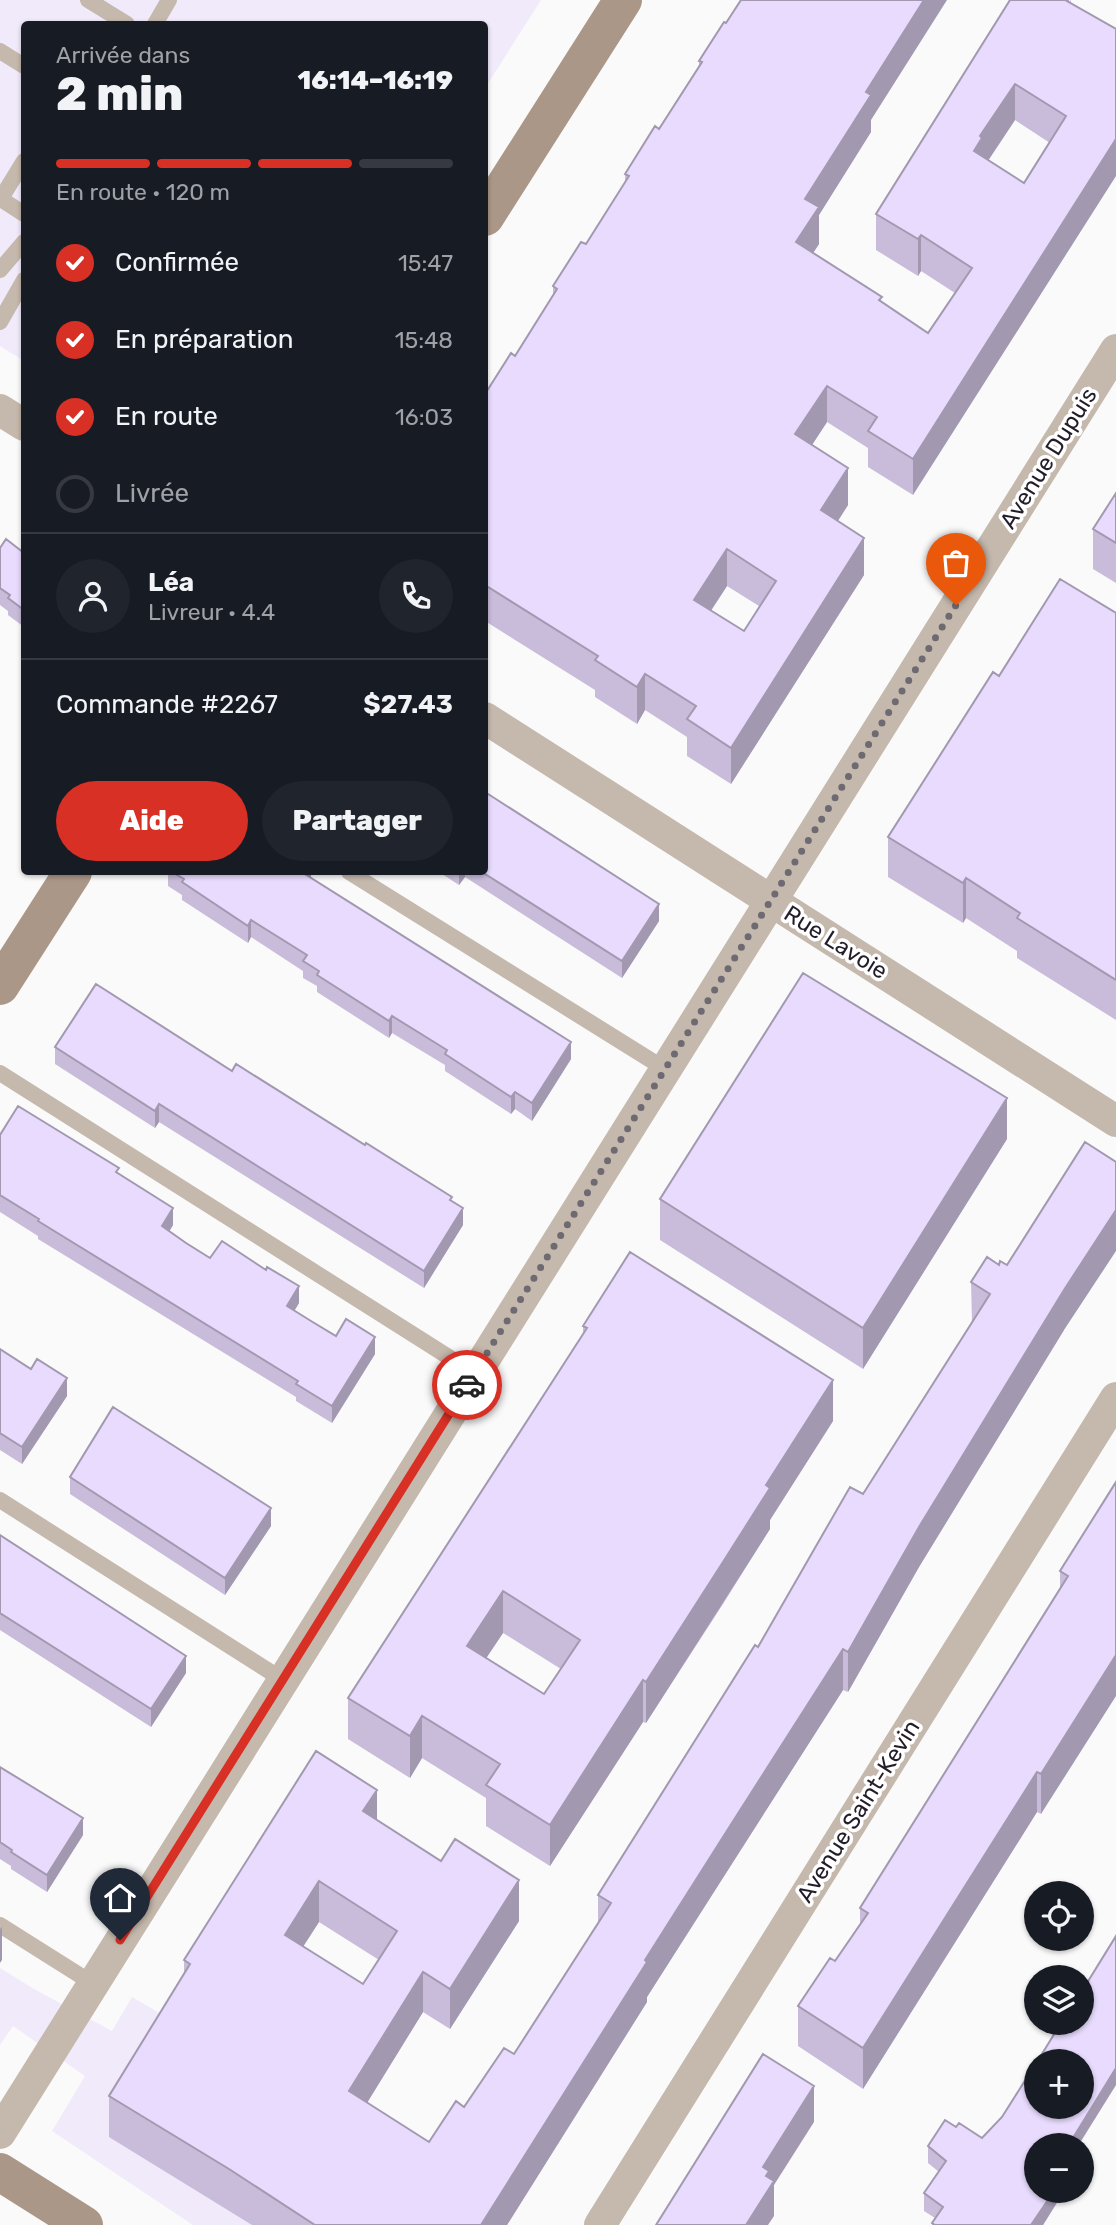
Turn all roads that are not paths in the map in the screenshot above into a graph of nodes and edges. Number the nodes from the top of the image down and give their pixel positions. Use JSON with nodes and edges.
{"nodes":[{"id":1,"x":88,"y":0,"type":"edge"},
{"id":2,"x":169,"y":0,"type":"edge"},
{"id":3,"x":623,"y":0,"type":"edge"},
{"id":4,"x":122,"y":21,"type":"edge"},
{"id":5,"x":157,"y":21,"type":"edge"},
{"id":6,"x":0,"y":51,"type":"edge"},
{"id":7,"x":21,"y":64,"type":"edge"},
{"id":8,"x":21,"y":166,"type":"edge"},
{"id":9,"x":1,"y":200,"type":"edge"},
{"id":10,"x":21,"y":212,"type":"edge"},
{"id":11,"x":488,"y":212,"type":"edge"},
{"id":12,"x":21,"y":246,"type":"edge"},
{"id":13,"x":0,"y":270,"type":"edge"},
{"id":14,"x":21,"y":285,"type":"edge"},
{"id":15,"x":0,"y":321,"type":"edge"},
{"id":16,"x":1116,"y":350,"type":"edge"},
{"id":17,"x":0,"y":410,"type":"edge"},
{"id":18,"x":21,"y":423,"type":"edge"},
{"id":19,"x":488,"y":720,"type":"edge"},
{"id":20,"x":71,"y":875,"type":"edge"},
{"id":21,"x":354,"y":875,"type":"edge"},
{"id":22,"x":770,"y":902,"type":"junction"},
{"id":23,"x":0,"y":986,"type":"edge"},
{"id":24,"x":666,"y":1069,"type":"junction"},
{"id":25,"x":0,"y":1073,"type":"edge"},
{"id":26,"x":1116,"y":1121,"type":"edge"},
{"id":27,"x":474,"y":1373,"type":"junction"},
{"id":28,"x":1116,"y":1398,"type":"edge"},
{"id":29,"x":0,"y":1500,"type":"edge"},
{"id":30,"x":283,"y":1680,"type":"junction"},
{"id":31,"x":0,"y":1925,"type":"edge"},
{"id":32,"x":92,"y":1983,"type":"junction"},
{"id":33,"x":0,"y":2133,"type":"edge"},
{"id":34,"x":0,"y":2172,"type":"edge"},
{"id":35,"x":84,"y":2225,"type":"edge"},
{"id":36,"x":600,"y":2225,"type":"edge"}],
"edges":[{"from":1,"to":4,"type":"lane"},
{"from":2,"to":5,"type":"lane"},
{"from":3,"to":11,"type":"main road"},
{"from":6,"to":7,"type":"lane"},
{"from":8,"to":9,"type":"lane"},
{"from":9,"to":10,"type":"lane"},
{"from":12,"to":13,"type":"lane"},
{"from":14,"to":15,"type":"lane"},
{"from":16,"to":22,"type":"street","name":"Avenue Dupuis"},
{"from":17,"to":18,"type":"street"},
{"from":19,"to":22,"type":"street","name":"Rue Lavoie"},
{"from":20,"to":23,"type":"main road"},
{"from":21,"to":24,"type":"lane"},
{"from":22,"to":24,"type":"street","name":"Avenue Dupuis"},
{"from":22,"to":26,"type":"street","name":"Rue Lavoie"},
{"from":24,"to":27,"type":"street","name":"Avenue Dupuis"},
{"from":25,"to":27,"type":"lane"},
{"from":27,"to":30,"type":"street","name":"Avenue Dupuis"},
{"from":28,"to":36,"type":"street","name":"Avenue Saint-Kevin"},
{"from":29,"to":30,"type":"lane"},
{"from":30,"to":32,"type":"street","name":"Avenue Dupuis"},
{"from":31,"to":32,"type":"lane"},
{"from":32,"to":33,"type":"street","name":"Avenue Dupuis"},
{"from":34,"to":35,"type":"main road"}]}
